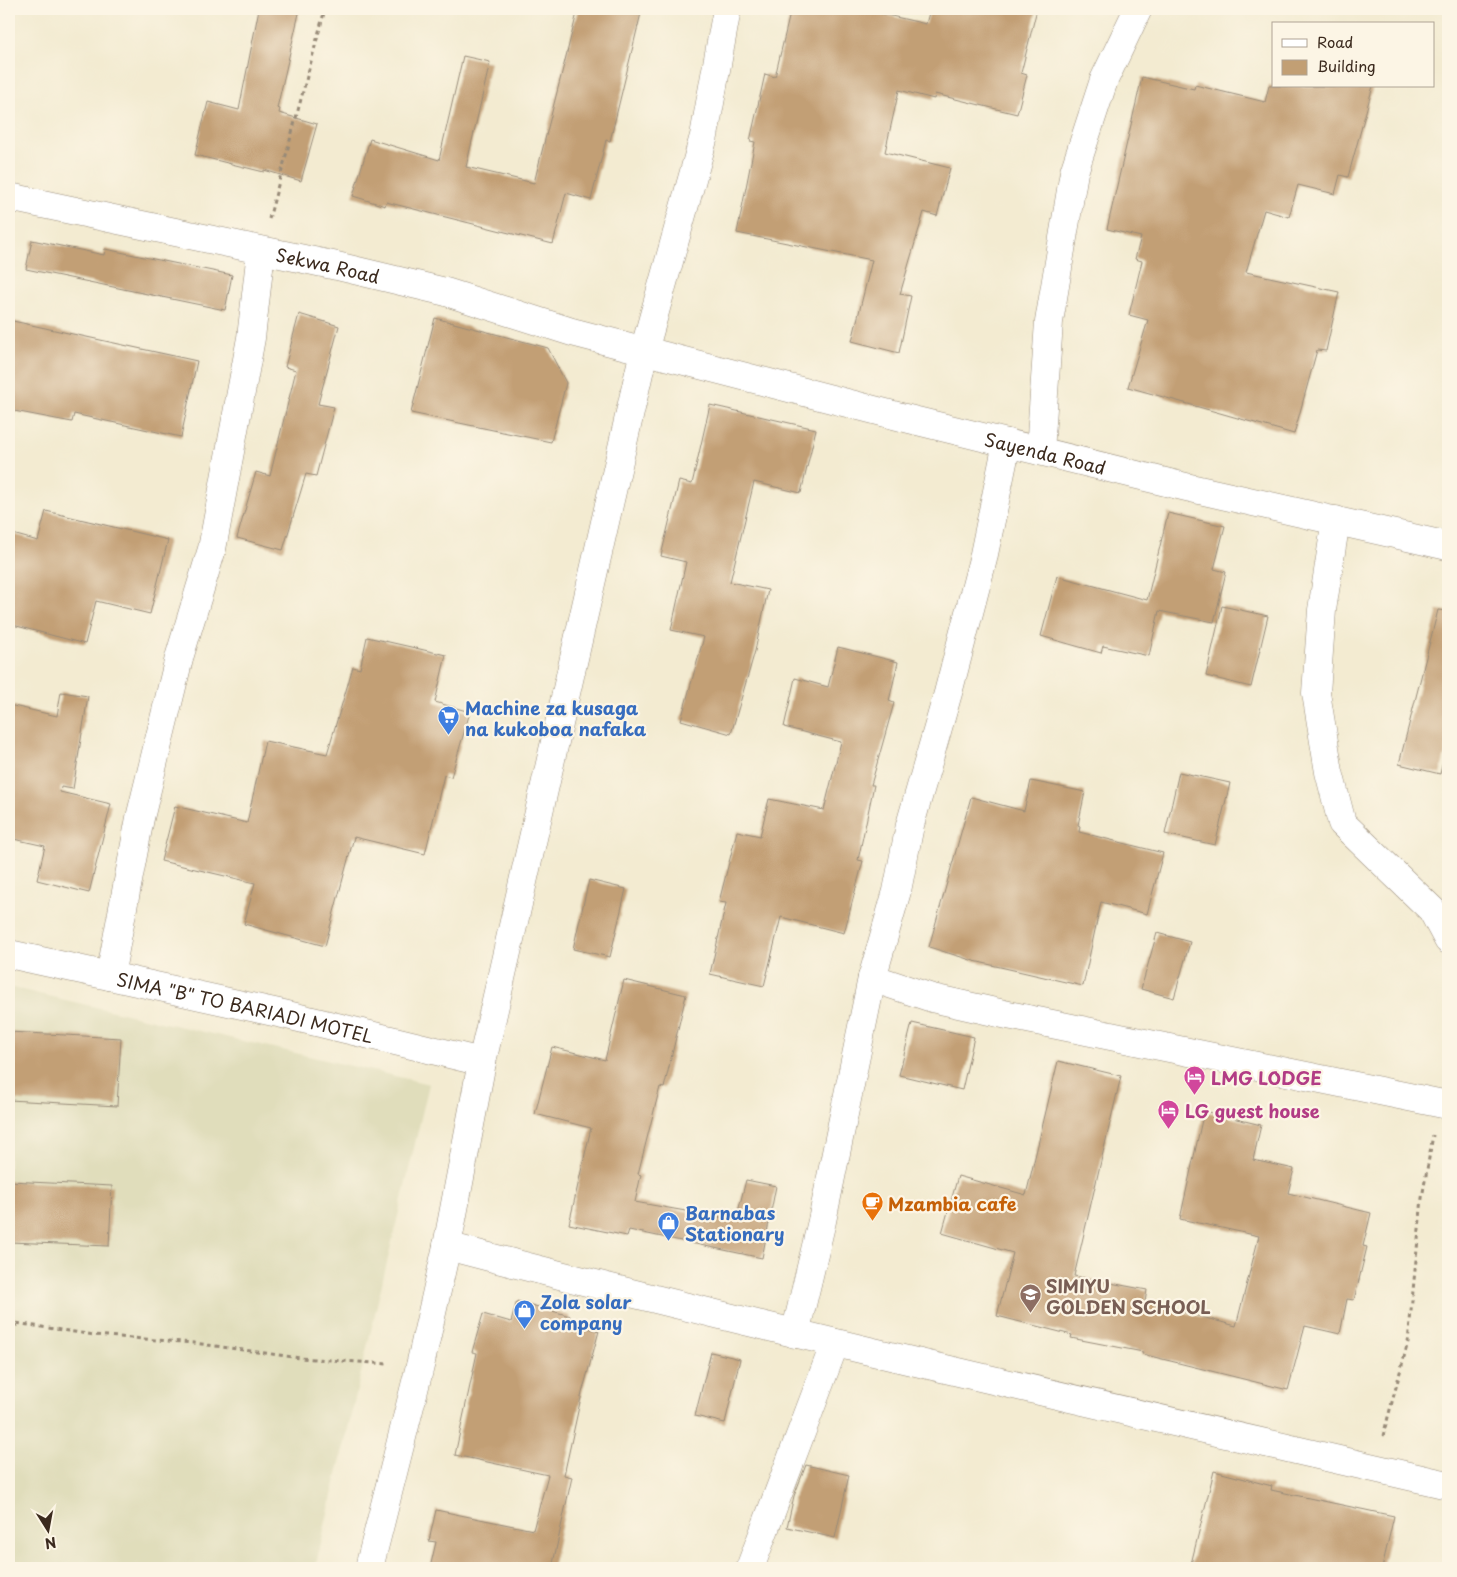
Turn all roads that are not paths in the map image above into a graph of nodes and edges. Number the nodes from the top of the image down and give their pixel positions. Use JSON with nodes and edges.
{"nodes":[{"id":1,"x":727,"y":9,"type":"edge"},
{"id":2,"x":1138,"y":9,"type":"edge"},
{"id":3,"x":9,"y":197,"type":"edge"},
{"id":4,"x":261,"y":251,"type":"junction"},
{"id":5,"x":644,"y":351,"type":"junction"},
{"id":6,"x":1006,"y":443,"type":"junction"},
{"id":7,"x":1040,"y":451,"type":"junction"},
{"id":8,"x":1336,"y":520,"type":"junction"},
{"id":9,"x":1448,"y":546,"type":"edge"},
{"id":10,"x":1448,"y":940,"type":"edge"},
{"id":11,"x":9,"y":954,"type":"edge"},
{"id":12,"x":110,"y":976,"type":"junction"},
{"id":13,"x":872,"y":978,"type":"junction"},
{"id":14,"x":482,"y":1062,"type":"junction"},
{"id":15,"x":1443,"y":1104,"type":"edge"},
{"id":16,"x":447,"y":1246,"type":"junction"},
{"id":17,"x":795,"y":1334,"type":"junction"},
{"id":18,"x":835,"y":1344,"type":"junction"},
{"id":19,"x":1448,"y":1485,"type":"edge"},
{"id":20,"x":370,"y":1568,"type":"edge"},
{"id":21,"x":750,"y":1568,"type":"edge"}],
"edges":[{"from":1,"to":5,"type":"street"},
{"from":2,"to":7,"type":"street"},
{"from":3,"to":4,"type":"street","name":"Sekwa Road"},
{"from":4,"to":5,"type":"street","name":"Sekwa Road"},
{"from":4,"to":12,"type":"street"},
{"from":5,"to":6,"type":"street","name":"Sayenda Road"},
{"from":5,"to":14,"type":"street"},
{"from":6,"to":7,"type":"street","name":"Sayenda Road"},
{"from":6,"to":13,"type":"street"},
{"from":7,"to":8,"type":"street","name":"Sayenda Road"},
{"from":8,"to":9,"type":"street","name":"Sayenda Road"},
{"from":8,"to":10,"type":"street"},
{"from":11,"to":12,"type":"street","name":"SIMA \"B\" TO BARIADI MOTEL"},
{"from":12,"to":14,"type":"street","name":"SIMA \"B\" TO BARIADI MOTEL"},
{"from":13,"to":15,"type":"street"},
{"from":13,"to":17,"type":"street"},
{"from":14,"to":16,"type":"street"},
{"from":16,"to":17,"type":"street"},
{"from":16,"to":20,"type":"street"},
{"from":17,"to":18,"type":"street"},
{"from":18,"to":19,"type":"street"},
{"from":18,"to":21,"type":"street"}]}
